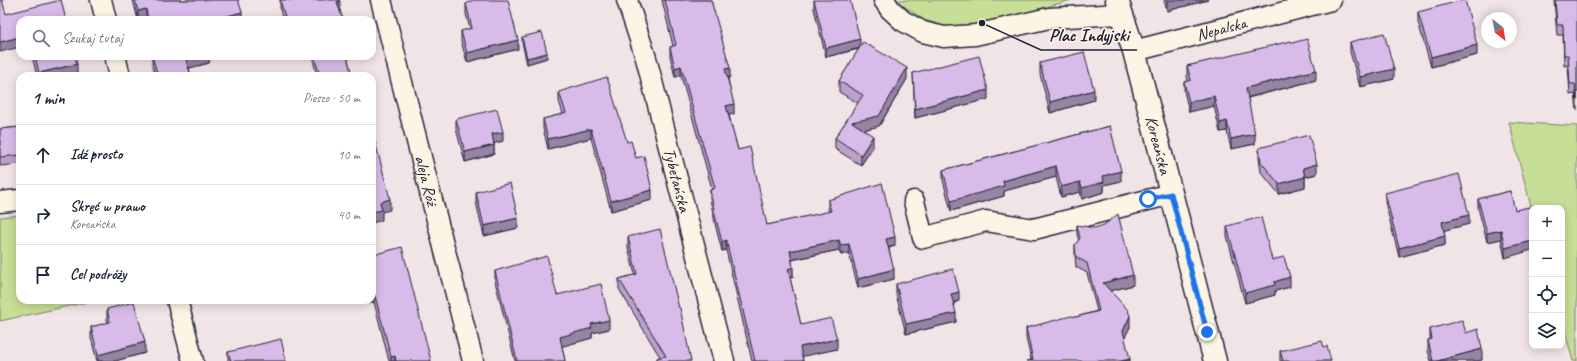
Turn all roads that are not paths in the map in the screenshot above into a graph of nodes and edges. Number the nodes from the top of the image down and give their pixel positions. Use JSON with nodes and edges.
{"nodes":[{"id":1,"x":101,"y":0,"type":"edge"},
{"id":2,"x":381,"y":0,"type":"edge"},
{"id":3,"x":627,"y":0,"type":"edge"},
{"id":4,"x":884,"y":0,"type":"edge"},
{"id":5,"x":1331,"y":0,"type":"edge"},
{"id":6,"x":1119,"y":7,"type":"edge"},
{"id":7,"x":105,"y":16,"type":"edge"},
{"id":8,"x":1134,"y":51,"type":"junction"},
{"id":9,"x":116,"y":60,"type":"edge"},
{"id":10,"x":119,"y":72,"type":"edge"},
{"id":11,"x":1171,"y":194,"type":"junction"},
{"id":12,"x":16,"y":200,"type":"edge"},
{"id":13,"x":914,"y":201,"type":"dead end"},
{"id":14,"x":0,"y":202,"type":"edge"},
{"id":15,"x":178,"y":304,"type":"edge"},
{"id":16,"x":193,"y":361,"type":"edge"},
{"id":17,"x":473,"y":361,"type":"edge"},
{"id":18,"x":724,"y":361,"type":"edge"},
{"id":19,"x":1215,"y":361,"type":"edge"}],
"edges":[{"from":1,"to":7,"type":"street"},
{"from":2,"to":17,"type":"street","name":"aleja Róż"},
{"from":3,"to":18,"type":"street","name":"Tybetańska"},
{"from":4,"to":6,"type":"street"},
{"from":5,"to":8,"type":"street","name":"Nepalska"},
{"from":6,"to":8,"type":"street","name":"Koreańska"},
{"from":8,"to":11,"type":"street","name":"Koreańska"},
{"from":9,"to":10,"type":"street"},
{"from":11,"to":13,"type":"street"},
{"from":11,"to":19,"type":"street","name":"Koreańska"},
{"from":12,"to":14,"type":"street"},
{"from":15,"to":16,"type":"street"}]}
